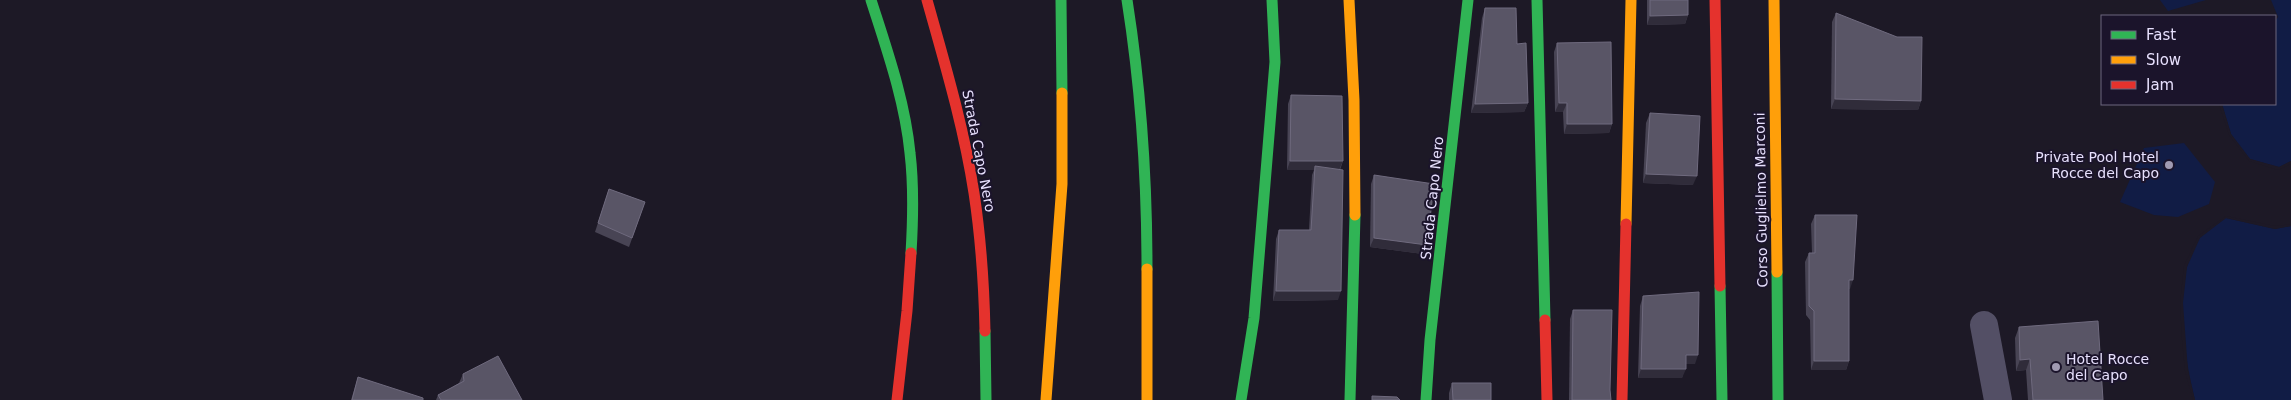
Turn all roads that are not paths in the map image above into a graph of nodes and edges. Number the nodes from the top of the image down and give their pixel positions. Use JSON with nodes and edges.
{"nodes":[{"id":1,"x":871,"y":0,"type":"edge"},
{"id":2,"x":927,"y":0,"type":"edge"},
{"id":3,"x":1061,"y":0,"type":"edge"},
{"id":4,"x":1127,"y":0,"type":"edge"},
{"id":5,"x":1272,"y":0,"type":"edge"},
{"id":6,"x":1349,"y":0,"type":"edge"},
{"id":7,"x":1468,"y":0,"type":"edge"},
{"id":8,"x":1537,"y":0,"type":"edge"},
{"id":9,"x":1631,"y":0,"type":"edge"},
{"id":10,"x":1714,"y":0,"type":"edge"},
{"id":11,"x":1774,"y":0,"type":"edge"},
{"id":12,"x":1984,"y":325,"type":"dead end"},
{"id":13,"x":897,"y":400,"type":"edge"},
{"id":14,"x":986,"y":400,"type":"edge"},
{"id":15,"x":1046,"y":400,"type":"edge"},
{"id":16,"x":1147,"y":400,"type":"edge"},
{"id":17,"x":1241,"y":400,"type":"edge"},
{"id":18,"x":1350,"y":400,"type":"edge"},
{"id":19,"x":1426,"y":400,"type":"edge"},
{"id":20,"x":1547,"y":400,"type":"edge"},
{"id":21,"x":1622,"y":400,"type":"edge"},
{"id":22,"x":1722,"y":400,"type":"edge"},
{"id":23,"x":1778,"y":400,"type":"edge"},
{"id":24,"x":1998,"y":400,"type":"edge"}],
"edges":[{"from":1,"to":13,"type":"street"},
{"from":2,"to":14,"type":"street","name":"Strada Capo Nero"},
{"from":3,"to":15,"type":"street"},
{"from":4,"to":16,"type":"street"},
{"from":5,"to":17,"type":"street"},
{"from":6,"to":18,"type":"street"},
{"from":7,"to":19,"type":"street","name":"Strada Capo Nero"},
{"from":8,"to":20,"type":"street"},
{"from":9,"to":21,"type":"street"},
{"from":10,"to":22,"type":"street"},
{"from":11,"to":23,"type":"street","name":"Corso Guglielmo Marconi"},
{"from":12,"to":24,"type":"street"}]}
